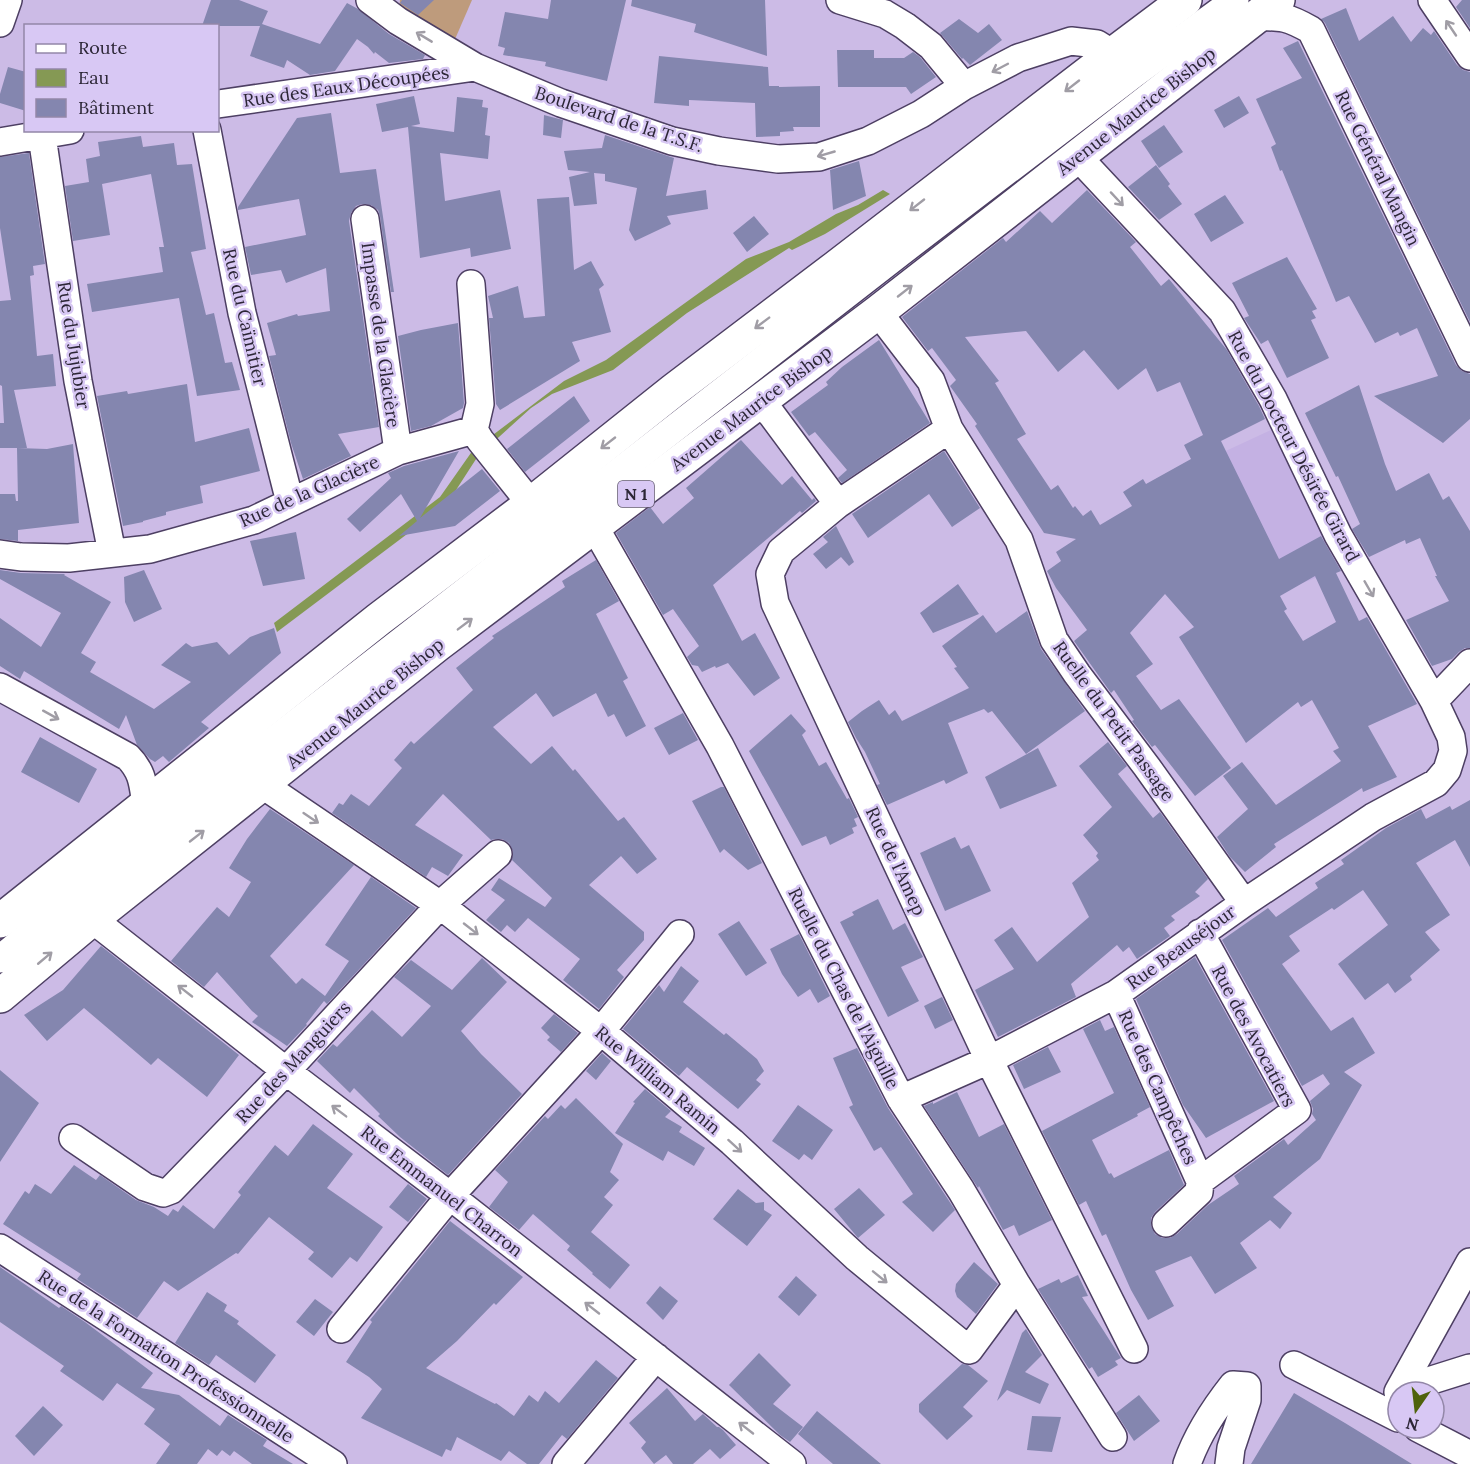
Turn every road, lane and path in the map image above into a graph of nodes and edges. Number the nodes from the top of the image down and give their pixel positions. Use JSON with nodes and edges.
{"nodes":[{"id":1,"x":8,"y":0,"type":"edge"},
{"id":2,"x":370,"y":0,"type":"edge"},
{"id":3,"x":840,"y":0,"type":"edge"},
{"id":4,"x":1185,"y":0,"type":"edge"},
{"id":5,"x":1432,"y":0,"type":"edge"},
{"id":6,"x":1256,"y":6,"type":"edge"},
{"id":7,"x":0,"y":23,"type":"edge"},
{"id":8,"x":1113,"y":54,"type":"junction"},
{"id":9,"x":1470,"y":56,"type":"edge"},
{"id":10,"x":475,"y":67,"type":"junction"},
{"id":11,"x":964,"y":87,"type":"junction"},
{"id":12,"x":219,"y":104,"type":"edge"},
{"id":13,"x":61,"y":132,"type":"edge"},
{"id":14,"x":207,"y":132,"type":"edge"},
{"id":15,"x":42,"y":136,"type":"junction"},
{"id":16,"x":0,"y":142,"type":"edge"},
{"id":17,"x":1077,"y":156,"type":"junction"},
{"id":18,"x":365,"y":219,"type":"dead end"},
{"id":19,"x":471,"y":284,"type":"dead end"},
{"id":20,"x":878,"y":312,"type":"junction"},
{"id":21,"x":1470,"y":358,"type":"edge"},
{"id":22,"x":759,"y":401,"type":"junction"},
{"id":23,"x":949,"y":429,"type":"junction"},
{"id":24,"x":483,"y":443,"type":"junction"},
{"id":25,"x":398,"y":451,"type":"junction"},
{"id":26,"x":290,"y":502,"type":"junction"},
{"id":27,"x":531,"y":504,"type":"junction"},
{"id":28,"x":838,"y":504,"type":"junction"},
{"id":29,"x":594,"y":526,"type":"junction"},
{"id":30,"x":112,"y":553,"type":"junction"},
{"id":31,"x":0,"y":554,"type":"edge"},
{"id":32,"x":1470,"y":663,"type":"edge"},
{"id":33,"x":0,"y":687,"type":"edge"},
{"id":34,"x":1434,"y":701,"type":"junction"},
{"id":35,"x":1455,"y":769,"type":"edge"},
{"id":36,"x":262,"y":785,"type":"junction"},
{"id":37,"x":146,"y":805,"type":"junction"},
{"id":38,"x":498,"y":854,"type":"dead end"},
{"id":39,"x":1244,"y":903,"type":"junction"},
{"id":40,"x":440,"y":905,"type":"junction"},
{"id":41,"x":92,"y":919,"type":"junction"},
{"id":42,"x":0,"y":921,"type":"edge"},
{"id":43,"x":1200,"y":933,"type":"junction"},
{"id":44,"x":681,"y":934,"type":"dead end"},
{"id":45,"x":0,"y":959,"type":"edge"},
{"id":46,"x":1116,"y":994,"type":"junction"},
{"id":47,"x":0,"y":996,"type":"edge"},
{"id":48,"x":601,"y":1031,"type":"junction"},
{"id":49,"x":989,"y":1060,"type":"junction"},
{"id":50,"x":286,"y":1071,"type":"junction"},
{"id":51,"x":901,"y":1099,"type":"junction"},
{"id":52,"x":73,"y":1138,"type":"dead end"},
{"id":53,"x":1200,"y":1181,"type":"junction"},
{"id":54,"x":450,"y":1196,"type":"junction"},
{"id":55,"x":1166,"y":1223,"type":"dead end"},
{"id":56,"x":0,"y":1248,"type":"edge"},
{"id":57,"x":1470,"y":1262,"type":"edge"},
{"id":58,"x":1017,"y":1285,"type":"junction"},
{"id":59,"x":341,"y":1329,"type":"dead end"},
{"id":60,"x":1134,"y":1349,"type":"dead end"},
{"id":61,"x":656,"y":1357,"type":"junction"},
{"id":62,"x":1294,"y":1365,"type":"dead end"},
{"id":63,"x":1470,"y":1368,"type":"edge"},
{"id":64,"x":1407,"y":1380,"type":"edge"},
{"id":65,"x":1443,"y":1380,"type":"edge"},
{"id":66,"x":1386,"y":1397,"type":"edge"},
{"id":67,"x":1113,"y":1437,"type":"dead end"},
{"id":68,"x":1445,"y":1440,"type":"edge"},
{"id":69,"x":1467,"y":1450,"type":"edge"},
{"id":70,"x":333,"y":1464,"type":"edge"},
{"id":71,"x":566,"y":1464,"type":"edge"},
{"id":72,"x":792,"y":1464,"type":"edge"},
{"id":73,"x":1187,"y":1464,"type":"edge"},
{"id":74,"x":1229,"y":1464,"type":"edge"}],
"edges":[{"from":1,"to":7,"type":"street"},
{"from":10,"to":2,"type":"street","name":"Boulevard de la T.S.F.","one_way":true},
{"from":3,"to":11,"type":"street"},
{"from":4,"to":8,"type":"main road"},
{"from":9,"to":5,"type":"street","one_way":true},
{"from":6,"to":17,"type":"main road","name":"Avenue Maurice Bishop","number":"N 1"},
{"from":6,"to":21,"type":"street","name":"Rue Général Mangin"},
{"from":6,"to":45,"type":"street"},
{"from":8,"to":11,"type":"street","name":"Boulevard de la T.S.F.","one_way":true},
{"from":8,"to":27,"type":"main road","one_way":true},
{"from":11,"to":10,"type":"street","name":"Boulevard de la T.S.F.","one_way":true},
{"from":10,"to":12,"type":"street","name":"Rue des Eaux Découpées"},
{"from":13,"to":15,"type":"street"},
{"from":14,"to":26,"type":"street","name":"Rue du Caïmitier"},
{"from":15,"to":16,"type":"street"},
{"from":15,"to":30,"type":"street","name":"Rue du Jujubier"},
{"from":20,"to":17,"type":"main road","name":"Avenue Maurice Bishop","number":"N 1","one_way":true},
{"from":17,"to":34,"type":"street","name":"Rue du Docteur Désirée Girard","one_way":true},
{"from":18,"to":25,"type":"street","name":"Impasse de la Glacière"},
{"from":19,"to":24,"type":"street"},
{"from":20,"to":22,"type":"main road","name":"Avenue Maurice Bishop","number":"N 1"},
{"from":20,"to":23,"type":"street","name":"Ruelle du Petit Passage"},
{"from":22,"to":28,"type":"street"},
{"from":22,"to":29,"type":"main road","name":"Avenue Maurice Bishop","number":"N 1"},
{"from":23,"to":28,"type":"street","name":"Rue de l'Amep"},
{"from":23,"to":39,"type":"street","name":"Ruelle du Petit Passage"},
{"from":24,"to":25,"type":"street","name":"Rue de la Glacière"},
{"from":24,"to":27,"type":"street"},
{"from":25,"to":26,"type":"street","name":"Rue de la Glacière"},
{"from":26,"to":30,"type":"street","name":"Rue de la Glacière"},
{"from":27,"to":37,"type":"main road"},
{"from":28,"to":49,"type":"street","name":"Rue de l'Amep"},
{"from":36,"to":29,"type":"main road","name":"Avenue Maurice Bishop","number":"N 1","one_way":true},
{"from":29,"to":51,"type":"street","name":"Ruelle du Chas de l'Aiguille"},
{"from":30,"to":31,"type":"street","name":"Rue de la Glacière"},
{"from":32,"to":34,"type":"street"},
{"from":33,"to":37,"type":"street","one_way":true},
{"from":34,"to":35,"type":"street","name":"Rue du Docteur Désirée Girard"},
{"from":35,"to":39,"type":"street","name":"Rue Beauséjour"},
{"from":36,"to":40,"type":"street","name":"Rue William Ramin","one_way":true},
{"from":41,"to":36,"type":"main road","name":"Avenue Maurice Bishop","number":"N 1","one_way":true},
{"from":37,"to":42,"type":"main road"},
{"from":38,"to":40,"type":"street","name":"Rue des Manguiers"},
{"from":39,"to":43,"type":"street","name":"Rue Beauséjour"},
{"from":40,"to":48,"type":"street","name":"Rue William Ramin","one_way":true},
{"from":40,"to":50,"type":"street","name":"Rue des Manguiers"},
{"from":47,"to":41,"type":"main road","name":"Avenue Maurice Bishop","number":"N 1","one_way":true},
{"from":50,"to":41,"type":"street","name":"Rue Emmanuel Charron","one_way":true},
{"from":43,"to":46,"type":"street","name":"Rue Beauséjour"},
{"from":43,"to":53,"type":"street","name":"Rue des Avocatiers"},
{"from":44,"to":48,"type":"street"},
{"from":46,"to":49,"type":"street","name":"Rue Beauséjour"},
{"from":46,"to":53,"type":"street","name":"Rue des Campêches"},
{"from":48,"to":54,"type":"street"},
{"from":48,"to":58,"type":"street","name":"Rue William Ramin","one_way":true},
{"from":49,"to":51,"type":"street","name":"Rue Beauséjour"},
{"from":49,"to":60,"type":"street","name":"Rue de l'Amep"},
{"from":50,"to":52,"type":"street","name":"Rue des Manguiers"},
{"from":54,"to":50,"type":"street","name":"Rue Emmanuel Charron","one_way":true},
{"from":51,"to":58,"type":"street","name":"Ruelle du Chas de l'Aiguille"},
{"from":53,"to":55,"type":"street","name":"Rue des Avocatiers"},
{"from":54,"to":59,"type":"street"},
{"from":61,"to":54,"type":"street","name":"Rue Emmanuel Charron","one_way":true},
{"from":56,"to":70,"type":"street","name":"Rue de la Formation Professionnelle"},
{"from":57,"to":64,"type":"street"},
{"from":58,"to":67,"type":"street","name":"Ruelle du Chas de l'Aiguille"},
{"from":61,"to":71,"type":"street"},
{"from":72,"to":61,"type":"street","name":"Rue Emmanuel Charron","one_way":true},
{"from":62,"to":66,"type":"street"},
{"from":63,"to":65,"type":"street"},
{"from":68,"to":69,"type":"street"},
{"from":73,"to":74,"type":"street"}]}
